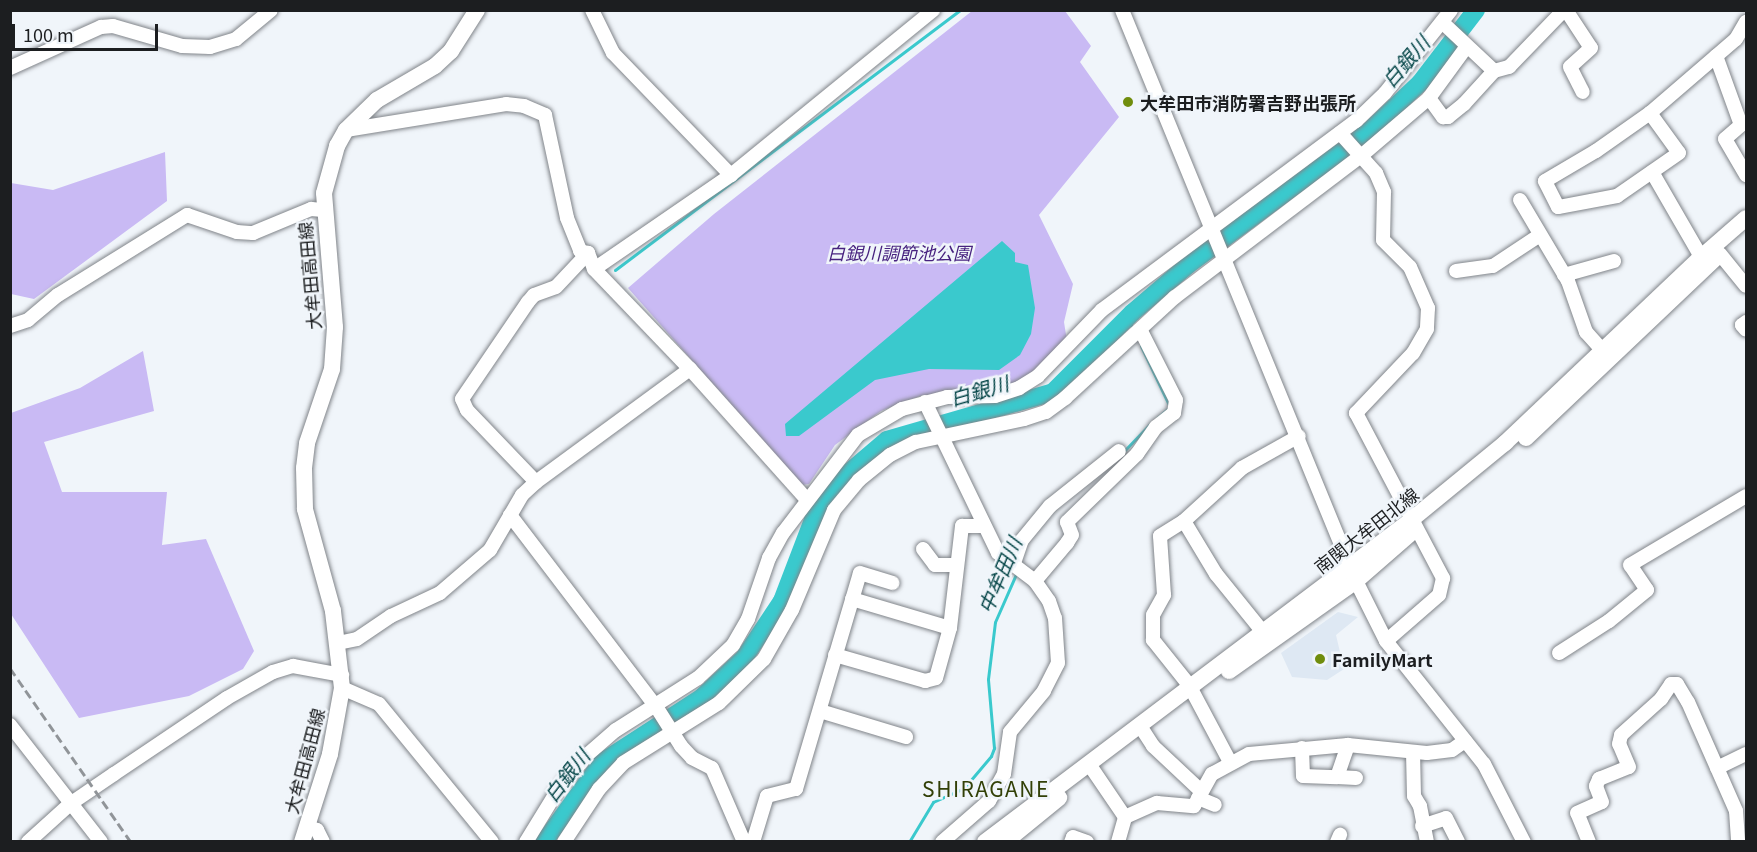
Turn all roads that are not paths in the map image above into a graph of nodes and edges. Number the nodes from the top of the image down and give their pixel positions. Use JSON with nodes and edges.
{"nodes":[{"id":1,"x":272,"y":10,"type":"edge"},
{"id":2,"x":477,"y":10,"type":"edge"},
{"id":3,"x":592,"y":10,"type":"edge"},
{"id":4,"x":933,"y":10,"type":"edge"},
{"id":5,"x":1122,"y":10,"type":"edge"},
{"id":6,"x":1451,"y":10,"type":"edge"},
{"id":7,"x":1565,"y":10,"type":"edge"},
{"id":8,"x":1442,"y":22,"type":"junction"},
{"id":9,"x":1746,"y":22,"type":"edge"},
{"id":10,"x":1465,"y":44,"type":"junction"},
{"id":11,"x":1716,"y":56,"type":"junction"},
{"id":12,"x":10,"y":68,"type":"edge"},
{"id":13,"x":1494,"y":71,"type":"junction"},
{"id":14,"x":1583,"y":92,"type":"dead end"},
{"id":15,"x":1429,"y":98,"type":"junction"},
{"id":16,"x":1650,"y":112,"type":"junction"},
{"id":17,"x":346,"y":130,"type":"junction"},
{"id":18,"x":1342,"y":135,"type":"junction"},
{"id":19,"x":1360,"y":155,"type":"junction"},
{"id":20,"x":1652,"y":172,"type":"junction"},
{"id":21,"x":731,"y":174,"type":"junction"},
{"id":22,"x":1746,"y":175,"type":"edge"},
{"id":23,"x":1520,"y":200,"type":"dead end"},
{"id":24,"x":323,"y":210,"type":"junction"},
{"id":25,"x":1746,"y":218,"type":"edge"},
{"id":26,"x":1212,"y":231,"type":"junction"},
{"id":27,"x":1746,"y":232,"type":"edge"},
{"id":28,"x":1540,"y":235,"type":"junction"},
{"id":29,"x":588,"y":253,"type":"junction"},
{"id":30,"x":1720,"y":254,"type":"junction"},
{"id":31,"x":1701,"y":256,"type":"junction"},
{"id":32,"x":1224,"y":258,"type":"junction"},
{"id":33,"x":1614,"y":261,"type":"dead end"},
{"id":34,"x":594,"y":269,"type":"junction"},
{"id":35,"x":1456,"y":271,"type":"dead end"},
{"id":36,"x":1564,"y":275,"type":"junction"},
{"id":37,"x":1746,"y":286,"type":"edge"},
{"id":38,"x":10,"y":315,"type":"edge"},
{"id":39,"x":28,"y":320,"type":"junction"},
{"id":40,"x":1746,"y":322,"type":"edge"},
{"id":41,"x":10,"y":326,"type":"edge"},
{"id":42,"x":1746,"y":330,"type":"edge"},
{"id":43,"x":1138,"y":334,"type":"junction"},
{"id":44,"x":1602,"y":350,"type":"junction"},
{"id":45,"x":690,"y":369,"type":"junction"},
{"id":46,"x":927,"y":406,"type":"junction"},
{"id":47,"x":940,"y":435,"type":"junction"},
{"id":48,"x":1299,"y":436,"type":"junction"},
{"id":49,"x":1119,"y":451,"type":"dead end"},
{"id":50,"x":536,"y":482,"type":"junction"},
{"id":51,"x":1746,"y":496,"type":"edge"},
{"id":52,"x":807,"y":500,"type":"junction"},
{"id":53,"x":510,"y":515,"type":"junction"},
{"id":54,"x":1184,"y":521,"type":"junction"},
{"id":55,"x":1413,"y":525,"type":"junction"},
{"id":56,"x":984,"y":526,"type":"junction"},
{"id":57,"x":923,"y":549,"type":"dead end"},
{"id":58,"x":957,"y":566,"type":"junction"},
{"id":59,"x":1018,"y":566,"type":"junction"},
{"id":60,"x":1353,"y":575,"type":"junction"},
{"id":61,"x":1035,"y":581,"type":"junction"},
{"id":62,"x":893,"y":583,"type":"dead end"},
{"id":63,"x":852,"y":599,"type":"junction"},
{"id":64,"x":950,"y":628,"type":"junction"},
{"id":65,"x":1263,"y":632,"type":"junction"},
{"id":66,"x":1386,"y":641,"type":"junction"},
{"id":67,"x":338,"y":643,"type":"junction"},
{"id":68,"x":1559,"y":653,"type":"dead end"},
{"id":69,"x":835,"y":655,"type":"junction"},
{"id":70,"x":342,"y":681,"type":"junction"},
{"id":71,"x":1191,"y":691,"type":"junction"},
{"id":72,"x":656,"y":707,"type":"junction"},
{"id":73,"x":820,"y":711,"type":"junction"},
{"id":74,"x":10,"y":725,"type":"edge"},
{"id":75,"x":670,"y":729,"type":"junction"},
{"id":76,"x":1144,"y":732,"type":"junction"},
{"id":77,"x":906,"y":737,"type":"dead end"},
{"id":78,"x":1466,"y":741,"type":"junction"},
{"id":79,"x":1348,"y":745,"type":"junction"},
{"id":80,"x":1302,"y":748,"type":"junction"},
{"id":81,"x":1413,"y":752,"type":"junction"},
{"id":82,"x":1746,"y":754,"type":"edge"},
{"id":83,"x":1230,"y":762,"type":"junction"},
{"id":84,"x":1717,"y":768,"type":"junction"},
{"id":85,"x":1092,"y":770,"type":"junction"},
{"id":86,"x":1337,"y":777,"type":"junction"},
{"id":87,"x":1356,"y":778,"type":"dead end"},
{"id":88,"x":1199,"y":794,"type":"junction"},
{"id":89,"x":70,"y":804,"type":"junction"},
{"id":90,"x":1215,"y":805,"type":"dead end"},
{"id":91,"x":1125,"y":817,"type":"junction"},
{"id":92,"x":1422,"y":826,"type":"junction"},
{"id":93,"x":304,"y":834,"type":"edge"},
{"id":94,"x":28,"y":842,"type":"edge"},
{"id":95,"x":101,"y":842,"type":"edge"},
{"id":96,"x":323,"y":842,"type":"edge"},
{"id":97,"x":492,"y":842,"type":"edge"},
{"id":98,"x":526,"y":842,"type":"edge"},
{"id":99,"x":564,"y":842,"type":"edge"},
{"id":100,"x":744,"y":842,"type":"edge"},
{"id":101,"x":753,"y":842,"type":"edge"},
{"id":102,"x":942,"y":842,"type":"edge"},
{"id":103,"x":985,"y":842,"type":"edge"},
{"id":104,"x":1005,"y":842,"type":"edge"},
{"id":105,"x":1071,"y":842,"type":"edge"},
{"id":106,"x":1087,"y":842,"type":"edge"},
{"id":107,"x":1118,"y":842,"type":"edge"},
{"id":108,"x":1428,"y":842,"type":"edge"},
{"id":109,"x":1458,"y":842,"type":"edge"},
{"id":110,"x":1524,"y":842,"type":"edge"},
{"id":111,"x":1589,"y":842,"type":"edge"},
{"id":112,"x":1738,"y":842,"type":"edge"}],
"edges":[{"from":1,"to":12,"type":"street"},
{"from":2,"to":17,"type":"main road","name":"大牟田高田線"},
{"from":3,"to":21,"type":"street"},
{"from":4,"to":21,"type":"street"},
{"from":5,"to":26,"type":"street"},
{"from":6,"to":8,"type":"street"},
{"from":7,"to":13,"type":"street"},
{"from":7,"to":14,"type":"street"},
{"from":8,"to":10,"type":"street"},
{"from":8,"to":18,"type":"street"},
{"from":9,"to":11,"type":"street"},
{"from":10,"to":13,"type":"street"},
{"from":10,"to":15,"type":"street"},
{"from":11,"to":16,"type":"street"},
{"from":11,"to":22,"type":"street"},
{"from":13,"to":15,"type":"street"},
{"from":15,"to":19,"type":"street"},
{"from":16,"to":20,"type":"street"},
{"from":16,"to":20,"type":"street"},
{"from":17,"to":24,"type":"main road","name":"大牟田高田線"},
{"from":17,"to":29,"type":"street"},
{"from":18,"to":19,"type":"street"},
{"from":18,"to":26,"type":"street"},
{"from":19,"to":32,"type":"street"},
{"from":19,"to":55,"type":"street"},
{"from":20,"to":31,"type":"street"},
{"from":21,"to":34,"type":"street"},
{"from":23,"to":28,"type":"street"},
{"from":24,"to":39,"type":"street"},
{"from":24,"to":67,"type":"main road","name":"大牟田高田線"},
{"from":25,"to":31,"type":"main road","name":"南関大牟田北線"},
{"from":26,"to":32,"type":"street"},
{"from":26,"to":46,"type":"street"},
{"from":27,"to":30,"type":"main road","name":"南関大牟田北線"},
{"from":28,"to":35,"type":"street"},
{"from":28,"to":36,"type":"street"},
{"from":29,"to":34,"type":"street"},
{"from":29,"to":50,"type":"street"},
{"from":30,"to":37,"type":"street"},
{"from":30,"to":55,"type":"main road","name":"南関大牟田北線"},
{"from":31,"to":44,"type":"main road","name":"南関大牟田北線"},
{"from":32,"to":43,"type":"street"},
{"from":32,"to":48,"type":"street"},
{"from":33,"to":36,"type":"street"},
{"from":34,"to":45,"type":"street"},
{"from":36,"to":44,"type":"street"},
{"from":38,"to":39,"type":"street"},
{"from":39,"to":41,"type":"street"},
{"from":40,"to":42,"type":"street"},
{"from":43,"to":47,"type":"street"},
{"from":43,"to":61,"type":"street"},
{"from":44,"to":55,"type":"main road","name":"南関大牟田北線"},
{"from":45,"to":50,"type":"street"},
{"from":45,"to":52,"type":"street"},
{"from":46,"to":47,"type":"street"},
{"from":46,"to":52,"type":"street"},
{"from":47,"to":56,"type":"street"},
{"from":47,"to":75,"type":"street"},
{"from":48,"to":54,"type":"street"},
{"from":48,"to":60,"type":"street"},
{"from":49,"to":59,"type":"street"},
{"from":50,"to":53,"type":"street"},
{"from":51,"to":68,"type":"street"},
{"from":52,"to":72,"type":"street"},
{"from":53,"to":67,"type":"street"},
{"from":53,"to":72,"type":"street"},
{"from":54,"to":65,"type":"street"},
{"from":54,"to":71,"type":"street"},
{"from":55,"to":60,"type":"main road","name":"南関大牟田北線"},
{"from":55,"to":66,"type":"street"},
{"from":56,"to":58,"type":"street"},
{"from":56,"to":59,"type":"street"},
{"from":57,"to":58,"type":"street"},
{"from":58,"to":64,"type":"street"},
{"from":59,"to":61,"type":"street"},
{"from":60,"to":65,"type":"main road","name":"南関大牟田北線"},
{"from":60,"to":66,"type":"street"},
{"from":60,"to":71,"type":"main road","name":"南関大牟田北線"},
{"from":61,"to":102,"type":"street"},
{"from":62,"to":63,"type":"street"},
{"from":63,"to":64,"type":"street"},
{"from":63,"to":69,"type":"street"},
{"from":64,"to":69,"type":"street"},
{"from":65,"to":71,"type":"main road","name":"南関大牟田北線"},
{"from":66,"to":78,"type":"street"},
{"from":67,"to":70,"type":"main road","name":"大牟田高田線"},
{"from":69,"to":73,"type":"street"},
{"from":70,"to":89,"type":"street"},
{"from":70,"to":93,"type":"main road","name":"大牟田高田線"},
{"from":70,"to":97,"type":"street"},
{"from":71,"to":76,"type":"main road","name":"南関大牟田北線"},
{"from":71,"to":83,"type":"street"},
{"from":71,"to":103,"type":"main road","name":"南関大牟田北線"},
{"from":72,"to":75,"type":"street"},
{"from":72,"to":98,"type":"street"},
{"from":73,"to":77,"type":"street"},
{"from":73,"to":101,"type":"street"},
{"from":74,"to":89,"type":"street"},
{"from":75,"to":99,"type":"street"},
{"from":75,"to":100,"type":"street"},
{"from":76,"to":85,"type":"main road","name":"南関大牟田北線"},
{"from":76,"to":88,"type":"street"},
{"from":78,"to":81,"type":"street"},
{"from":78,"to":110,"type":"street"},
{"from":79,"to":80,"type":"street"},
{"from":79,"to":81,"type":"street"},
{"from":79,"to":86,"type":"street"},
{"from":80,"to":83,"type":"street"},
{"from":80,"to":86,"type":"street"},
{"from":81,"to":92,"type":"street"},
{"from":82,"to":84,"type":"street"},
{"from":83,"to":88,"type":"street"},
{"from":84,"to":111,"type":"street"},
{"from":84,"to":112,"type":"street"},
{"from":85,"to":91,"type":"street"},
{"from":85,"to":104,"type":"main road","name":"南関大牟田北線"},
{"from":86,"to":87,"type":"street"},
{"from":88,"to":90,"type":"street"},
{"from":88,"to":91,"type":"street"},
{"from":89,"to":94,"type":"street"},
{"from":89,"to":95,"type":"street"},
{"from":91,"to":107,"type":"street"},
{"from":92,"to":108,"type":"street"},
{"from":92,"to":109,"type":"street"},
{"from":93,"to":96,"type":"street"},
{"from":105,"to":106,"type":"street"}]}
